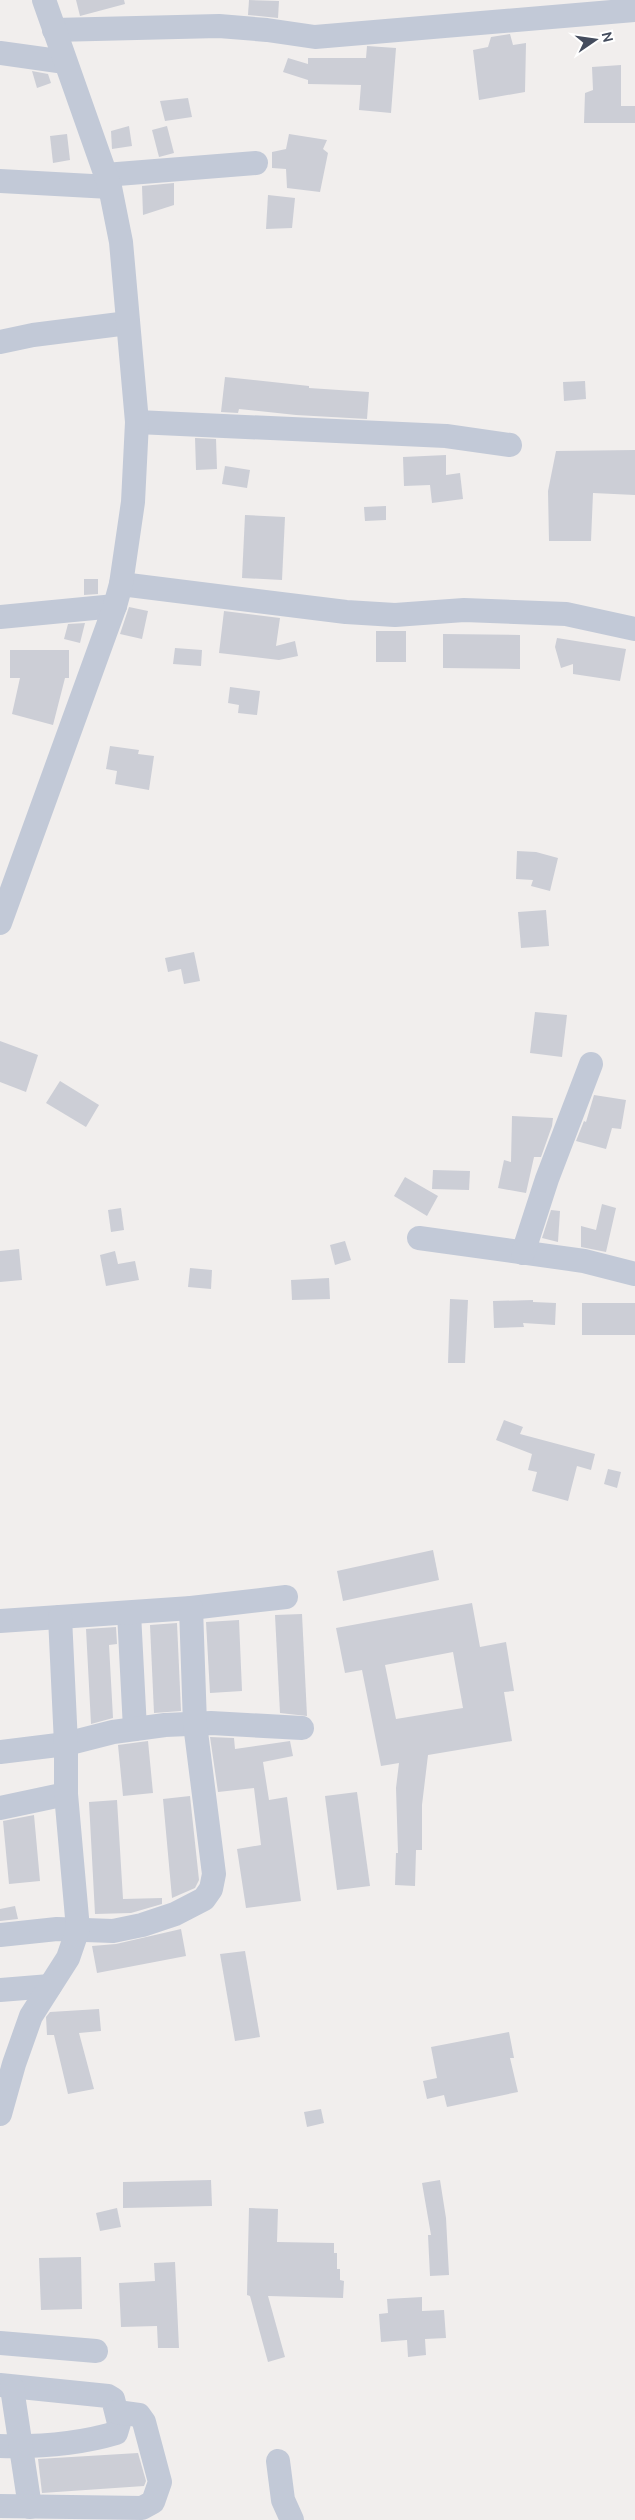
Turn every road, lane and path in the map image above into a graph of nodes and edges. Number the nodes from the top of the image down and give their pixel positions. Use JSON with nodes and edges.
{"nodes":[{"id":1,"x":44,"y":0,"type":"edge"},
{"id":2,"x":635,"y":10,"type":"edge"},
{"id":3,"x":54,"y":30,"type":"junction"},
{"id":4,"x":0,"y":53,"type":"edge"},
{"id":5,"x":65,"y":62,"type":"junction"},
{"id":6,"x":256,"y":163,"type":"dead end"},
{"id":7,"x":0,"y":181,"type":"edge"},
{"id":8,"x":107,"y":181,"type":"junction"},
{"id":9,"x":128,"y":323,"type":"junction"},
{"id":10,"x":0,"y":342,"type":"edge"},
{"id":11,"x":137,"y":422,"type":"junction"},
{"id":12,"x":510,"y":444,"type":"dead end"},
{"id":13,"x":118,"y":595,"type":"junction"},
{"id":14,"x":0,"y":617,"type":"edge"},
{"id":15,"x":635,"y":629,"type":"edge"},
{"id":16,"x":0,"y":923,"type":"edge"},
{"id":17,"x":591,"y":1064,"type":"dead end"},
{"id":18,"x":419,"y":1238,"type":"dead end"},
{"id":19,"x":523,"y":1254,"type":"junction"},
{"id":20,"x":635,"y":1274,"type":"edge"},
{"id":21,"x":286,"y":1597,"type":"dead end"},
{"id":22,"x":191,"y":1608,"type":"junction"},
{"id":23,"x":130,"y":1613,"type":"junction"},
{"id":24,"x":60,"y":1617,"type":"junction"},
{"id":25,"x":0,"y":1621,"type":"edge"},
{"id":26,"x":195,"y":1724,"type":"junction"},
{"id":27,"x":302,"y":1728,"type":"dead end"},
{"id":28,"x":135,"y":1729,"type":"junction"},
{"id":29,"x":66,"y":1744,"type":"junction"},
{"id":30,"x":0,"y":1752,"type":"edge"},
{"id":31,"x":66,"y":1794,"type":"junction"},
{"id":32,"x":0,"y":1808,"type":"edge"},
{"id":33,"x":78,"y":1929,"type":"junction"},
{"id":34,"x":0,"y":1936,"type":"edge"},
{"id":35,"x":50,"y":1986,"type":"junction"},
{"id":36,"x":0,"y":1990,"type":"edge"},
{"id":37,"x":0,"y":2114,"type":"edge"},
{"id":38,"x":0,"y":2343,"type":"edge"},
{"id":39,"x":96,"y":2351,"type":"dead end"},
{"id":40,"x":6,"y":2386,"type":"edge"},
{"id":41,"x":116,"y":2412,"type":"junction"},
{"id":42,"x":11,"y":2446,"type":"edge"},
{"id":43,"x":278,"y":2461,"type":"dead end"},
{"id":44,"x":0,"y":2506,"type":"edge"},
{"id":45,"x":30,"y":2507,"type":"junction"},
{"id":46,"x":284,"y":2513,"type":"edge"}],
"edges":[{"from":1,"to":3,"type":"street"},
{"from":2,"to":3,"type":"street"},
{"from":3,"to":5,"type":"street"},
{"from":4,"to":5,"type":"street"},
{"from":5,"to":8,"type":"street"},
{"from":6,"to":8,"type":"street"},
{"from":7,"to":8,"type":"street"},
{"from":8,"to":9,"type":"street"},
{"from":9,"to":10,"type":"street"},
{"from":9,"to":11,"type":"street"},
{"from":11,"to":12,"type":"street"},
{"from":11,"to":13,"type":"street"},
{"from":13,"to":14,"type":"street"},
{"from":13,"to":15,"type":"street"},
{"from":13,"to":16,"type":"street"},
{"from":17,"to":19,"type":"street"},
{"from":18,"to":19,"type":"street"},
{"from":19,"to":20,"type":"street"},
{"from":21,"to":22,"type":"street"},
{"from":22,"to":23,"type":"street"},
{"from":22,"to":26,"type":"street"},
{"from":23,"to":24,"type":"street"},
{"from":23,"to":28,"type":"street"},
{"from":24,"to":25,"type":"street"},
{"from":24,"to":29,"type":"street"},
{"from":26,"to":27,"type":"street"},
{"from":26,"to":28,"type":"street"},
{"from":26,"to":33,"type":"street"},
{"from":28,"to":29,"type":"street"},
{"from":29,"to":30,"type":"street"},
{"from":29,"to":31,"type":"street"},
{"from":31,"to":32,"type":"street"},
{"from":31,"to":33,"type":"street"},
{"from":33,"to":34,"type":"street"},
{"from":33,"to":35,"type":"street"},
{"from":35,"to":36,"type":"street"},
{"from":35,"to":37,"type":"street"},
{"from":38,"to":39,"type":"street"},
{"from":40,"to":41,"type":"street"},
{"from":40,"to":42,"type":"street"},
{"from":41,"to":42,"type":"street"},
{"from":41,"to":45,"type":"street"},
{"from":42,"to":45,"type":"street"},
{"from":43,"to":46,"type":"street"},
{"from":44,"to":45,"type":"street"}]}
